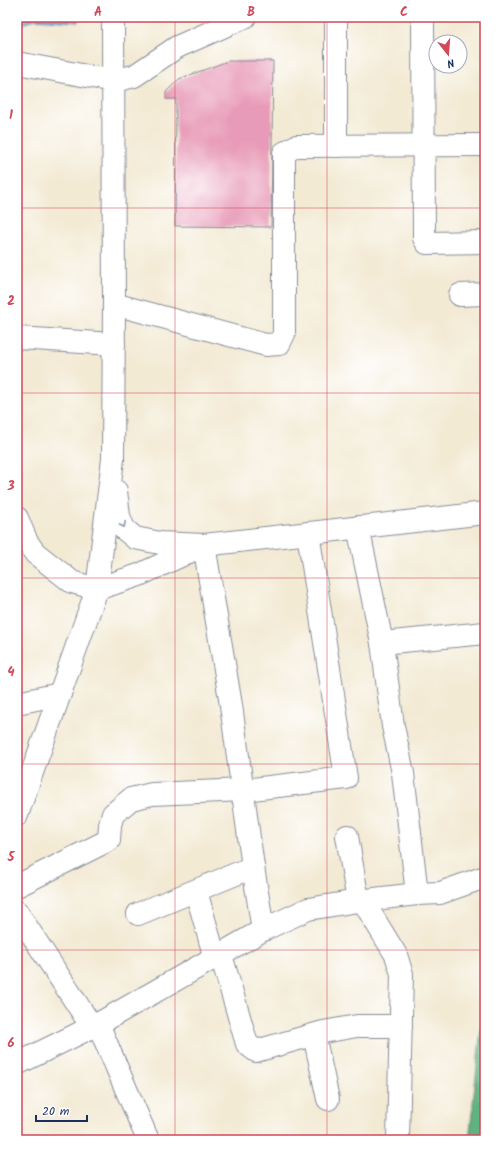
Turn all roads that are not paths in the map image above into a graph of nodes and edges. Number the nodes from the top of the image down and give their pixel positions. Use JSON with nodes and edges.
{"nodes":[{"id":1,"x":113,"y":17,"type":"edge"},
{"id":2,"x":245,"y":17,"type":"edge"},
{"id":3,"x":336,"y":17,"type":"edge"},
{"id":4,"x":423,"y":17,"type":"edge"},
{"id":5,"x":17,"y":64,"type":"edge"},
{"id":6,"x":113,"y":72,"type":"junction"},
{"id":7,"x":485,"y":145,"type":"edge"},
{"id":8,"x":336,"y":146,"type":"junction"},
{"id":9,"x":423,"y":146,"type":"junction"},
{"id":10,"x":485,"y":242,"type":"edge"},
{"id":11,"x":485,"y":294,"type":"edge"},
{"id":12,"x":460,"y":295,"type":"dead end"},
{"id":13,"x":114,"y":304,"type":"junction"},
{"id":14,"x":17,"y":338,"type":"edge"},
{"id":15,"x":114,"y":344,"type":"junction"},
{"id":16,"x":113,"y":459,"type":"junction"},
{"id":17,"x":485,"y":513,"type":"edge"},
{"id":18,"x":17,"y":518,"type":"edge"},
{"id":19,"x":358,"y":527,"type":"junction"},
{"id":20,"x":308,"y":533,"type":"junction"},
{"id":21,"x":204,"y":545,"type":"junction"},
{"id":22,"x":97,"y":589,"type":"junction"},
{"id":23,"x":485,"y":633,"type":"edge"},
{"id":24,"x":382,"y":643,"type":"junction"},
{"id":25,"x":60,"y":694,"type":"junction"},
{"id":26,"x":17,"y":703,"type":"edge"},
{"id":27,"x":244,"y":790,"type":"junction"},
{"id":28,"x":17,"y":815,"type":"edge"},
{"id":29,"x":347,"y":836,"type":"dead end"},
{"id":30,"x":253,"y":868,"type":"junction"},
{"id":31,"x":485,"y":877,"type":"edge"},
{"id":32,"x":17,"y":886,"type":"edge"},
{"id":33,"x":196,"y":891,"type":"junction"},
{"id":34,"x":417,"y":894,"type":"junction"},
{"id":35,"x":360,"y":901,"type":"junction"},
{"id":36,"x":17,"y":912,"type":"edge"},
{"id":37,"x":138,"y":914,"type":"dead end"},
{"id":38,"x":263,"y":930,"type":"junction"},
{"id":39,"x":218,"y":957,"type":"junction"},
{"id":40,"x":95,"y":1025,"type":"junction"},
{"id":41,"x":401,"y":1026,"type":"junction"},
{"id":42,"x":314,"y":1035,"type":"junction"},
{"id":43,"x":17,"y":1064,"type":"edge"},
{"id":44,"x":328,"y":1099,"type":"dead end"},
{"id":45,"x":148,"y":1140,"type":"edge"},
{"id":46,"x":398,"y":1140,"type":"edge"}],
"edges":[{"from":1,"to":6,"type":"street"},
{"from":2,"to":6,"type":"street"},
{"from":3,"to":8,"type":"street"},
{"from":4,"to":9,"type":"street"},
{"from":5,"to":6,"type":"street"},
{"from":6,"to":13,"type":"street"},
{"from":7,"to":9,"type":"street"},
{"from":8,"to":9,"type":"street"},
{"from":8,"to":13,"type":"street"},
{"from":9,"to":10,"type":"street"},
{"from":11,"to":12,"type":"street"},
{"from":13,"to":15,"type":"street"},
{"from":14,"to":15,"type":"street"},
{"from":15,"to":16,"type":"street"},
{"from":16,"to":21,"type":"street","one_way":true},
{"from":16,"to":22,"type":"street"},
{"from":17,"to":19,"type":"street"},
{"from":18,"to":22,"type":"street"},
{"from":19,"to":20,"type":"street"},
{"from":19,"to":24,"type":"street"},
{"from":20,"to":21,"type":"street"},
{"from":20,"to":27,"type":"street"},
{"from":21,"to":22,"type":"street"},
{"from":21,"to":27,"type":"street"},
{"from":22,"to":25,"type":"street"},
{"from":23,"to":24,"type":"street"},
{"from":24,"to":34,"type":"street"},
{"from":25,"to":26,"type":"street"},
{"from":25,"to":28,"type":"street"},
{"from":27,"to":30,"type":"street"},
{"from":27,"to":32,"type":"street"},
{"from":29,"to":35,"type":"street"},
{"from":30,"to":33,"type":"street"},
{"from":30,"to":38,"type":"street"},
{"from":31,"to":34,"type":"street"},
{"from":33,"to":37,"type":"street"},
{"from":33,"to":39,"type":"street"},
{"from":34,"to":35,"type":"street"},
{"from":35,"to":38,"type":"street"},
{"from":35,"to":41,"type":"street"},
{"from":36,"to":40,"type":"street"},
{"from":38,"to":39,"type":"street"},
{"from":39,"to":40,"type":"street"},
{"from":39,"to":42,"type":"street"},
{"from":40,"to":43,"type":"street"},
{"from":40,"to":45,"type":"street"},
{"from":41,"to":42,"type":"street"},
{"from":41,"to":46,"type":"street"},
{"from":42,"to":44,"type":"street"}]}
